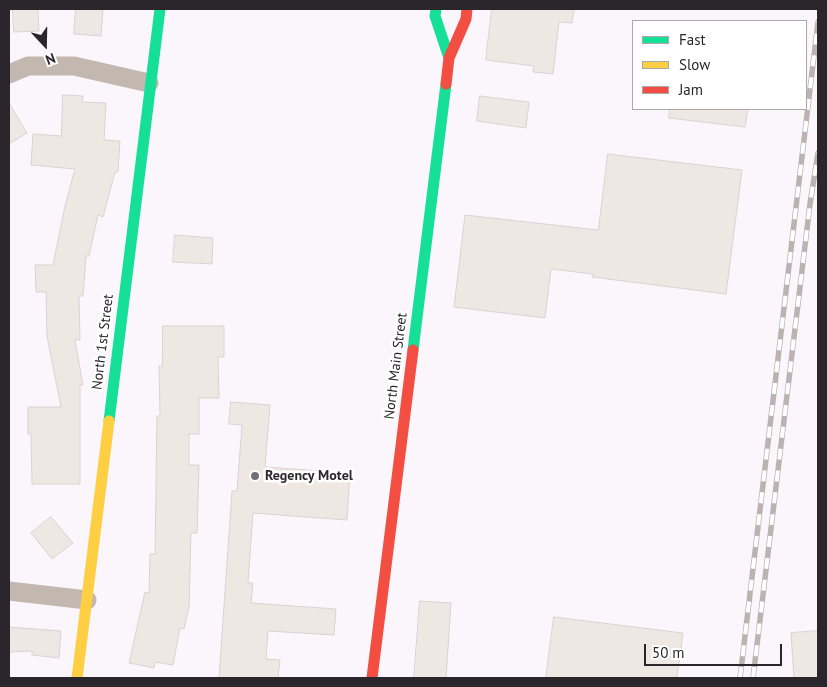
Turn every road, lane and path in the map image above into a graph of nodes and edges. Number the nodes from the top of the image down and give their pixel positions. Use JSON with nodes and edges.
{"nodes":[{"id":1,"x":160,"y":9,"type":"edge"},
{"id":2,"x":436,"y":9,"type":"edge"},
{"id":3,"x":467,"y":9,"type":"edge"},
{"id":4,"x":448,"y":58,"type":"junction"},
{"id":5,"x":9,"y":74,"type":"edge"},
{"id":6,"x":150,"y":83,"type":"junction"},
{"id":7,"x":9,"y":590,"type":"edge"},
{"id":8,"x":87,"y":600,"type":"junction"},
{"id":9,"x":77,"y":678,"type":"edge"},
{"id":10,"x":372,"y":678,"type":"edge"}],
"edges":[{"from":1,"to":6,"type":"main road","name":"North 1st Street"},
{"from":2,"to":4,"type":"main road","name":"North Main Street"},
{"from":3,"to":4,"type":"main road","name":"North Main Street"},
{"from":4,"to":10,"type":"main road","name":"North Main Street"},
{"from":5,"to":6,"type":"street"},
{"from":6,"to":8,"type":"main road","name":"North 1st Street"},
{"from":7,"to":8,"type":"street"},
{"from":8,"to":9,"type":"main road","name":"North 1st Street"}]}
